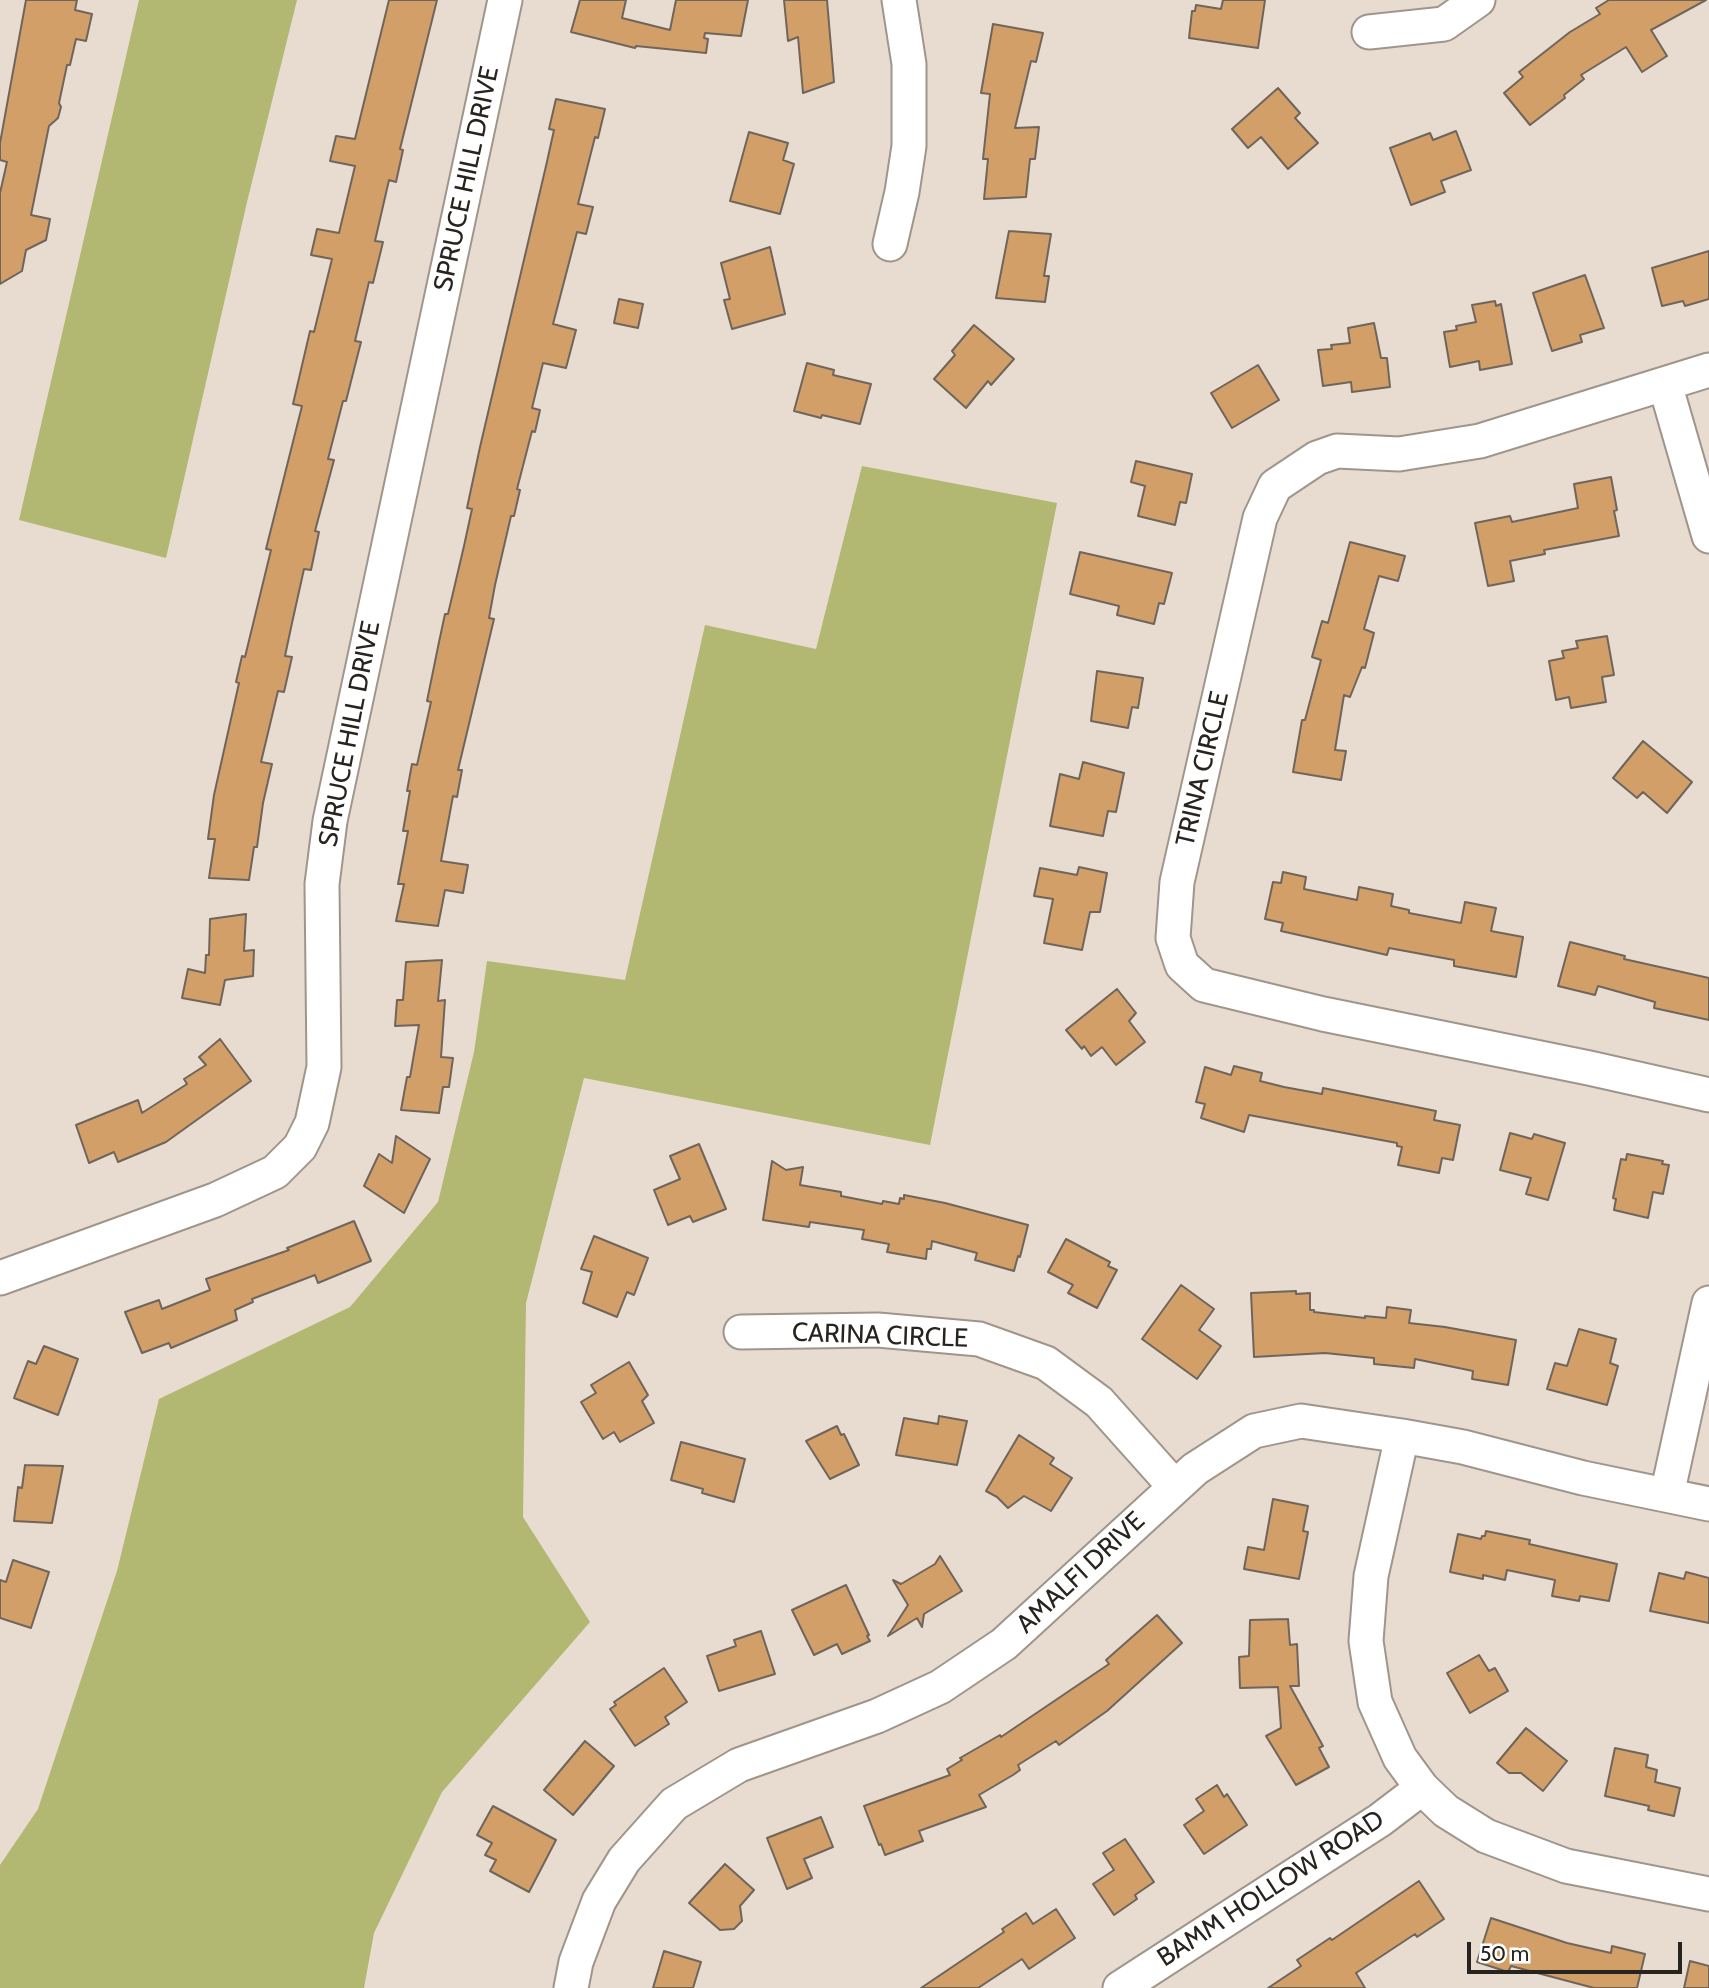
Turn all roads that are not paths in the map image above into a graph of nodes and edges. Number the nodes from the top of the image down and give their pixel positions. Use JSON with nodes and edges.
{"nodes":[{"id":1,"x":505,"y":0,"type":"edge"},
{"id":2,"x":899,"y":0,"type":"edge"},
{"id":3,"x":1478,"y":0,"type":"edge"},
{"id":4,"x":1369,"y":32,"type":"dead end"},
{"id":5,"x":890,"y":244,"type":"dead end"},
{"id":6,"x":1709,"y":370,"type":"edge"},
{"id":7,"x":1665,"y":384,"type":"junction"},
{"id":8,"x":1709,"y":536,"type":"edge"},
{"id":9,"x":1709,"y":1095,"type":"edge"},
{"id":10,"x":0,"y":1278,"type":"edge"},
{"id":11,"x":1709,"y":1303,"type":"edge"},
{"id":12,"x":741,"y":1332,"type":"dead end"},
{"id":13,"x":1402,"y":1436,"type":"junction"},
{"id":14,"x":1175,"y":1487,"type":"junction"},
{"id":15,"x":1667,"y":1495,"type":"junction"},
{"id":16,"x":1709,"y":1504,"type":"edge"},
{"id":17,"x":1422,"y":1788,"type":"junction"},
{"id":18,"x":1709,"y":1894,"type":"edge"},
{"id":19,"x":571,"y":1988,"type":"edge"},
{"id":20,"x":1120,"y":1988,"type":"edge"}],
"edges":[{"from":1,"to":10,"type":"street","name":"SPRUCE HILL DRIVE"},
{"from":2,"to":5,"type":"street"},
{"from":3,"to":4,"type":"street"},
{"from":6,"to":7,"type":"street","name":"TRINA CIRCLE"},
{"from":7,"to":8,"type":"street"},
{"from":7,"to":9,"type":"street","name":"TRINA CIRCLE"},
{"from":11,"to":15,"type":"street"},
{"from":12,"to":14,"type":"street","name":"CARINA CIRCLE"},
{"from":13,"to":14,"type":"street","name":"AMALFI DRIVE"},
{"from":13,"to":15,"type":"street","name":"AMALFI DRIVE"},
{"from":13,"to":17,"type":"street"},
{"from":14,"to":19,"type":"street","name":"AMALFI DRIVE"},
{"from":15,"to":16,"type":"street","name":"AMALFI DRIVE"},
{"from":17,"to":18,"type":"street"},
{"from":17,"to":20,"type":"street","name":"BAMM HOLLOW ROAD"}]}
